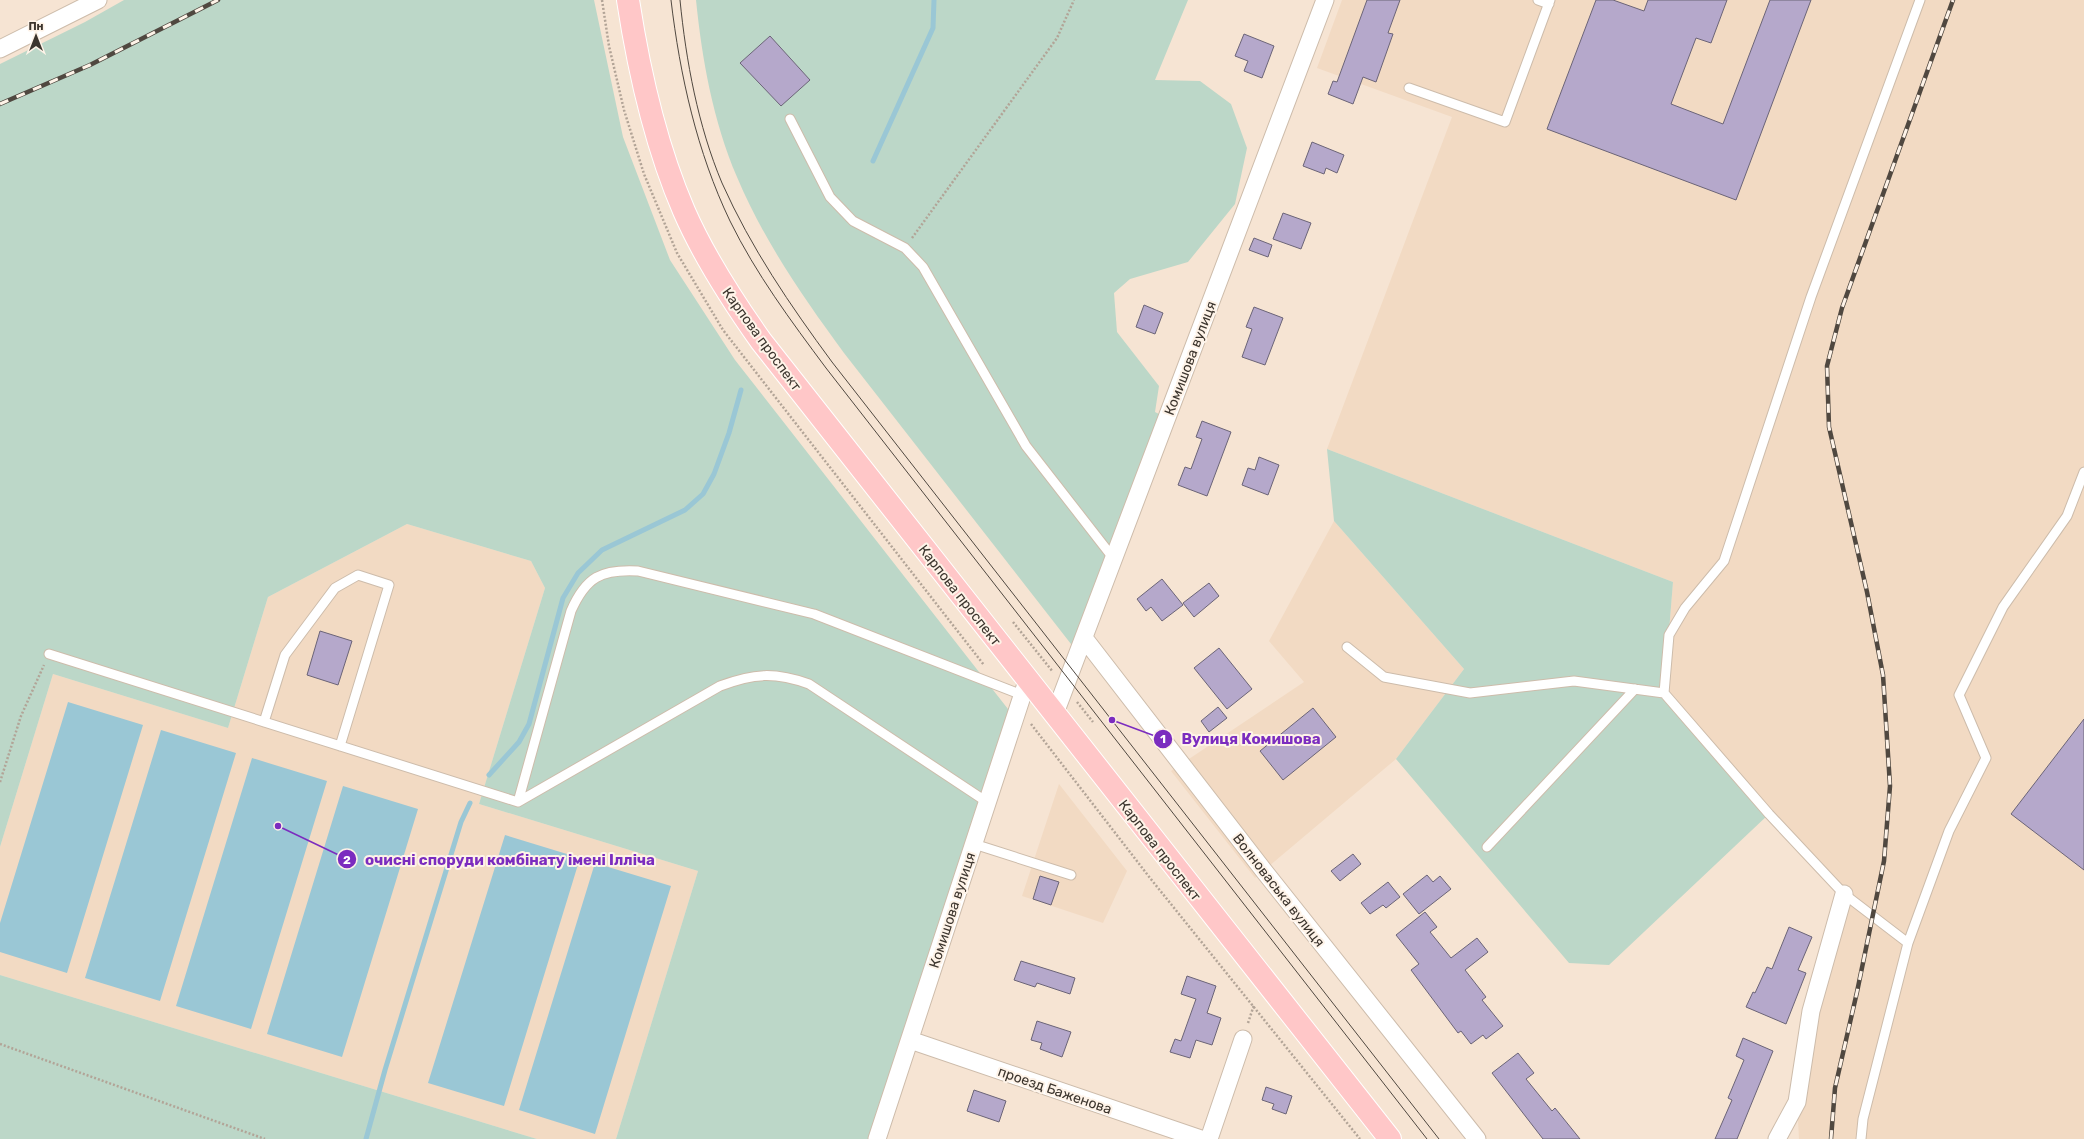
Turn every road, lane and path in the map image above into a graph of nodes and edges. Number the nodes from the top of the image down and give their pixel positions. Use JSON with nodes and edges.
{"nodes":[{"id":1,"x":98,"y":0,"type":"edge"},
{"id":2,"x":628,"y":0,"type":"edge"},
{"id":3,"x":1074,"y":0,"type":"edge"},
{"id":4,"x":1325,"y":0,"type":"edge"},
{"id":5,"x":1538,"y":0,"type":"edge"},
{"id":6,"x":1920,"y":0,"type":"edge"},
{"id":7,"x":1549,"y":2,"type":"edge"},
{"id":8,"x":0,"y":49,"type":"edge"},
{"id":9,"x":1409,"y":88,"type":"dead end"},
{"id":10,"x":790,"y":119,"type":"dead end"},
{"id":11,"x":905,"y":248,"type":"junction"},
{"id":12,"x":2084,"y":472,"type":"edge"},
{"id":13,"x":1114,"y":559,"type":"junction"},
{"id":14,"x":1013,"y":622,"type":"dead end"},
{"id":15,"x":1084,"y":638,"type":"junction"},
{"id":16,"x":1347,"y":647,"type":"dead end"},
{"id":17,"x":49,"y":654,"type":"joint"},
{"id":18,"x":1057,"y":677,"type":"dead end"},
{"id":19,"x":1025,"y":688,"type":"junction"},
{"id":20,"x":1635,"y":689,"type":"junction"},
{"id":21,"x":1664,"y":693,"type":"junction"},
{"id":22,"x":1074,"y":698,"type":"dead end"},
{"id":23,"x":1054,"y":716,"type":"junction"},
{"id":24,"x":264,"y":722,"type":"junction"},
{"id":25,"x":1093,"y":722,"type":"dead end"},
{"id":26,"x":340,"y":746,"type":"junction"},
{"id":27,"x":0,"y":782,"type":"edge"},
{"id":28,"x":518,"y":802,"type":"junction"},
{"id":29,"x":987,"y":802,"type":"junction"},
{"id":30,"x":974,"y":844,"type":"junction"},
{"id":31,"x":1487,"y":847,"type":"dead end"},
{"id":32,"x":1071,"y":875,"type":"dead end"},
{"id":33,"x":1844,"y":894,"type":"junction"},
{"id":34,"x":1908,"y":943,"type":"junction"},
{"id":35,"x":1254,"y":1005,"type":"dead end"},
{"id":36,"x":1243,"y":1039,"type":"dead end"},
{"id":37,"x":910,"y":1040,"type":"junction"},
{"id":38,"x":0,"y":1044,"type":"edge"},
{"id":39,"x":265,"y":1139,"type":"edge"},
{"id":40,"x":877,"y":1139,"type":"edge"},
{"id":41,"x":1201,"y":1139,"type":"edge"},
{"id":42,"x":1209,"y":1139,"type":"edge"},
{"id":43,"x":1360,"y":1139,"type":"edge"},
{"id":44,"x":1390,"y":1139,"type":"edge"},
{"id":45,"x":1477,"y":1139,"type":"edge"},
{"id":46,"x":1777,"y":1139,"type":"edge"},
{"id":47,"x":1861,"y":1139,"type":"edge"}],
"edges":[{"from":1,"to":8,"type":"street"},
{"from":2,"to":19,"type":"main road","name":"Карпова проспект"},
{"from":3,"to":11,"type":"path"},
{"from":4,"to":13,"type":"street","name":"Комишова вулиця"},
{"from":5,"to":7,"type":"lane"},
{"from":6,"to":21,"type":"lane"},
{"from":7,"to":9,"type":"lane"},
{"from":10,"to":11,"type":"lane"},
{"from":11,"to":13,"type":"lane"},
{"from":12,"to":34,"type":"lane"},
{"from":13,"to":15,"type":"street","name":"Комишова вулиця"},
{"from":14,"to":18,"type":"path"},
{"from":15,"to":23,"type":"street","name":"Комишова вулиця"},
{"from":15,"to":45,"type":"street","name":"Волноваська вулиця"},
{"from":16,"to":20,"type":"lane"},
{"from":17,"to":24,"type":"lane"},
{"from":17,"to":27,"type":"path"},
{"from":19,"to":23,"type":"main road","name":"Карпова проспект"},
{"from":19,"to":28,"type":"lane"},
{"from":19,"to":29,"type":"street","name":"Комишова вулиця"},
{"from":20,"to":21,"type":"lane"},
{"from":20,"to":31,"type":"lane"},
{"from":21,"to":33,"type":"lane"},
{"from":22,"to":25,"type":"path"},
{"from":23,"to":44,"type":"main road","name":"Карпова проспект"},
{"from":24,"to":26,"type":"lane"},
{"from":24,"to":26,"type":"lane"},
{"from":26,"to":28,"type":"lane"},
{"from":28,"to":29,"type":"lane"},
{"from":29,"to":30,"type":"street","name":"Комишова вулиця"},
{"from":30,"to":32,"type":"lane"},
{"from":30,"to":37,"type":"street","name":"Комишова вулиця"},
{"from":33,"to":34,"type":"lane"},
{"from":33,"to":46,"type":"street"},
{"from":34,"to":47,"type":"lane"},
{"from":35,"to":43,"type":"path"},
{"from":36,"to":42,"type":"street"},
{"from":37,"to":40,"type":"street","name":"Комишова вулиця"},
{"from":37,"to":41,"type":"street","name":"проезд Баженова"},
{"from":38,"to":39,"type":"path"}]}
